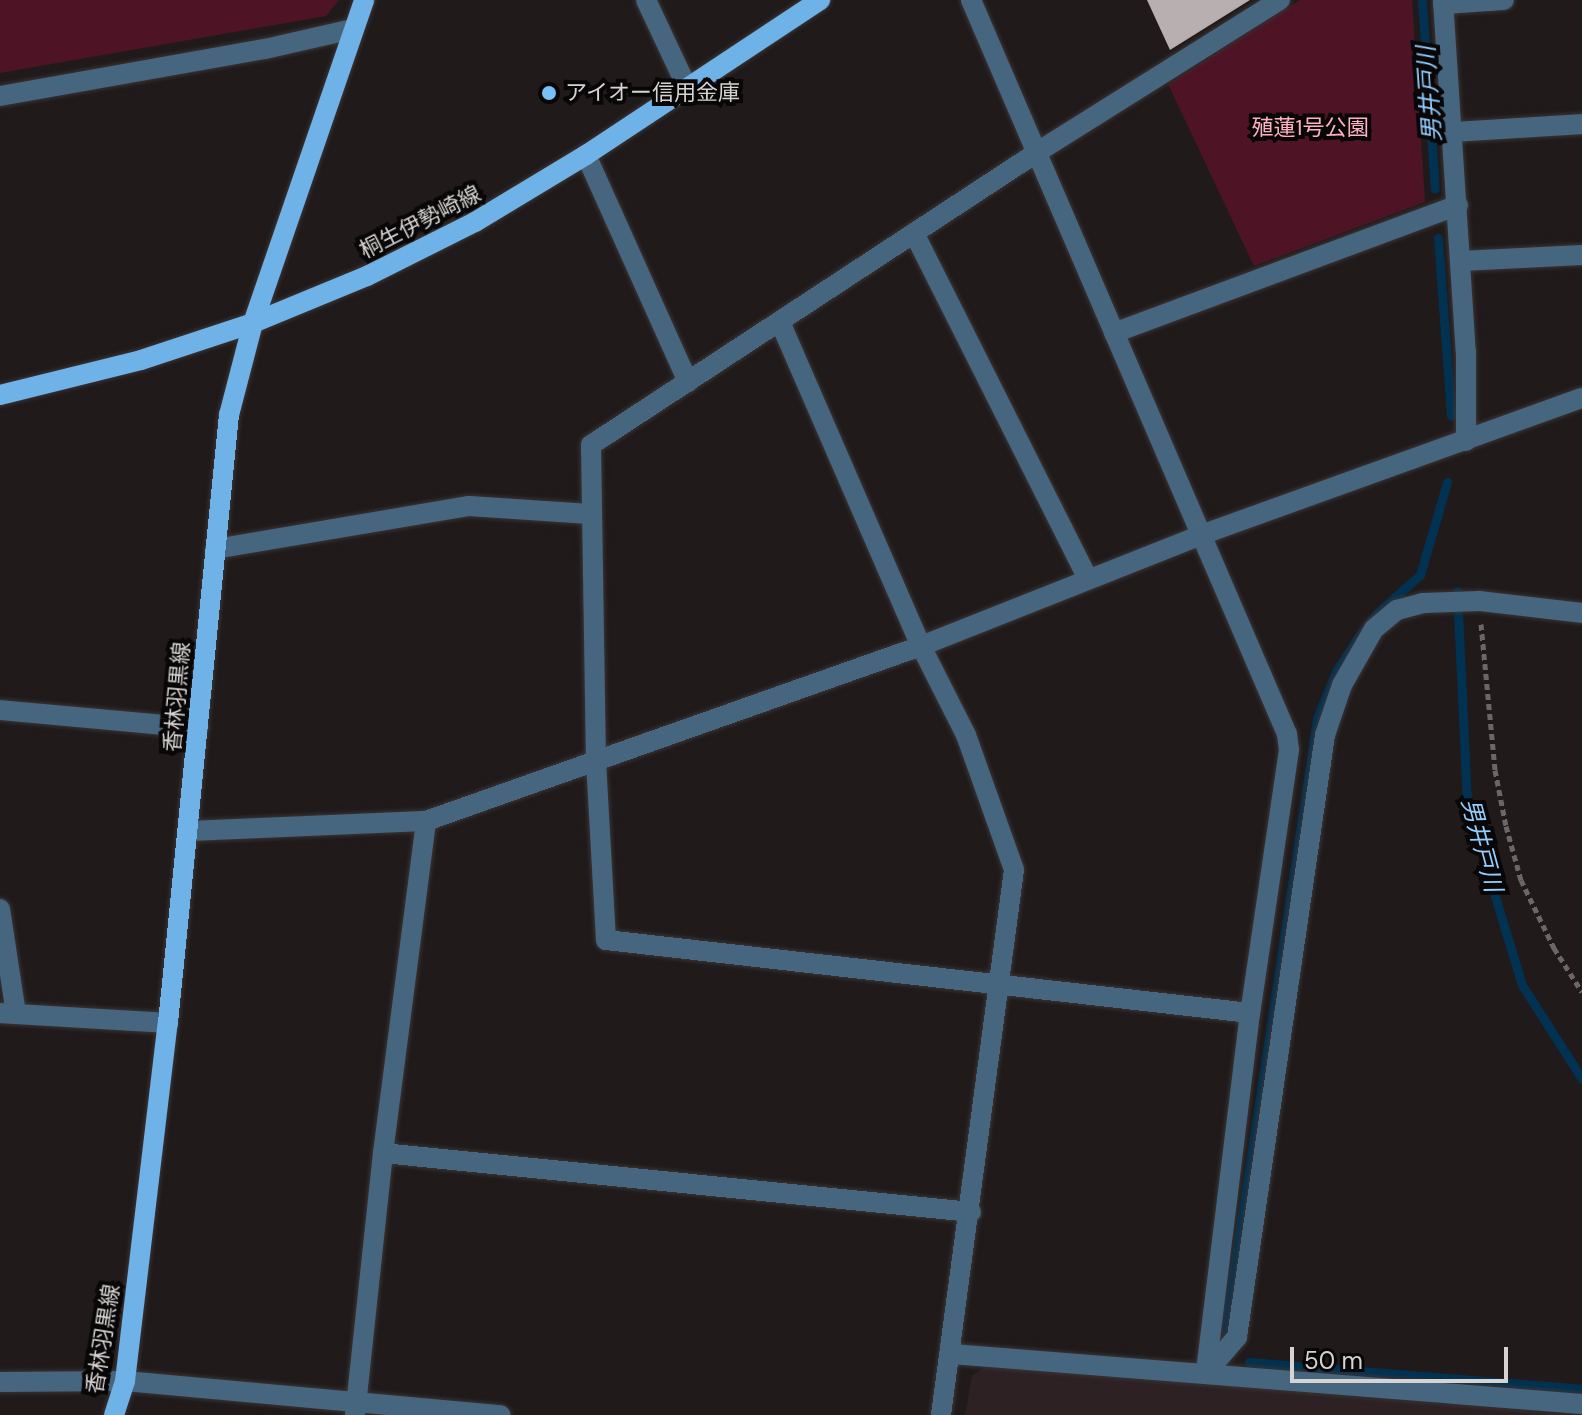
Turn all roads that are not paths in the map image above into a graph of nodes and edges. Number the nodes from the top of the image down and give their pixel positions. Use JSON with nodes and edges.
{"nodes":[{"id":1,"x":364,"y":0,"type":"edge"},
{"id":2,"x":646,"y":0,"type":"edge"},
{"id":3,"x":820,"y":0,"type":"edge"},
{"id":4,"x":971,"y":0,"type":"edge"},
{"id":5,"x":1280,"y":0,"type":"edge"},
{"id":6,"x":1504,"y":0,"type":"edge"},
{"id":7,"x":1443,"y":2,"type":"edge"},
{"id":8,"x":353,"y":29,"type":"junction"},
{"id":9,"x":687,"y":87,"type":"junction"},
{"id":10,"x":0,"y":96,"type":"edge"},
{"id":11,"x":1582,"y":124,"type":"edge"},
{"id":12,"x":1453,"y":132,"type":"junction"},
{"id":13,"x":1036,"y":153,"type":"junction"},
{"id":14,"x":586,"y":155,"type":"junction"},
{"id":15,"x":1458,"y":205,"type":"junction"},
{"id":16,"x":914,"y":233,"type":"junction"},
{"id":17,"x":1582,"y":255,"type":"edge"},
{"id":18,"x":1461,"y":261,"type":"junction"},
{"id":19,"x":780,"y":322,"type":"junction"},
{"id":20,"x":253,"y":323,"type":"junction"},
{"id":21,"x":1114,"y":333,"type":"junction"},
{"id":22,"x":688,"y":382,"type":"junction"},
{"id":23,"x":0,"y":395,"type":"edge"},
{"id":24,"x":1582,"y":398,"type":"edge"},
{"id":25,"x":1466,"y":441,"type":"junction"},
{"id":26,"x":590,"y":514,"type":"junction"},
{"id":27,"x":1201,"y":535,"type":"junction"},
{"id":28,"x":215,"y":549,"type":"junction"},
{"id":29,"x":1088,"y":579,"type":"junction"},
{"id":30,"x":1582,"y":613,"type":"edge"},
{"id":31,"x":921,"y":646,"type":"junction"},
{"id":32,"x":0,"y":710,"type":"edge"},
{"id":33,"x":198,"y":728,"type":"junction"},
{"id":34,"x":596,"y":763,"type":"junction"},
{"id":35,"x":426,"y":821,"type":"junction"},
{"id":36,"x":188,"y":831,"type":"junction"},
{"id":37,"x":0,"y":909,"type":"edge"},
{"id":38,"x":1000,"y":987,"type":"junction"},
{"id":39,"x":8,"y":1013,"type":"edge"},
{"id":40,"x":1250,"y":1013,"type":"junction"},
{"id":41,"x":168,"y":1023,"type":"junction"},
{"id":42,"x":383,"y":1153,"type":"junction"},
{"id":43,"x":971,"y":1212,"type":"junction"},
{"id":44,"x":952,"y":1354,"type":"junction"},
{"id":45,"x":1206,"y":1373,"type":"junction"},
{"id":46,"x":125,"y":1381,"type":"junction"},
{"id":47,"x":0,"y":1382,"type":"edge"},
{"id":48,"x":1582,"y":1404,"type":"edge"},
{"id":49,"x":356,"y":1409,"type":"edge"},
{"id":50,"x":114,"y":1415,"type":"edge"},
{"id":51,"x":500,"y":1415,"type":"edge"},
{"id":52,"x":941,"y":1415,"type":"edge"}],
"edges":[{"from":1,"to":8,"type":"main road","name":"香林羽黒線"},
{"from":2,"to":9,"type":"street"},
{"from":3,"to":9,"type":"main road","name":"桐生伊勢崎線"},
{"from":4,"to":13,"type":"street"},
{"from":5,"to":13,"type":"street"},
{"from":6,"to":7,"type":"street"},
{"from":7,"to":12,"type":"street"},
{"from":8,"to":10,"type":"street"},
{"from":8,"to":20,"type":"main road","name":"香林羽黒線"},
{"from":9,"to":14,"type":"main road","name":"桐生伊勢崎線"},
{"from":11,"to":12,"type":"street"},
{"from":12,"to":15,"type":"street"},
{"from":13,"to":16,"type":"street"},
{"from":13,"to":21,"type":"street"},
{"from":14,"to":20,"type":"main road","name":"桐生伊勢崎線"},
{"from":14,"to":22,"type":"street"},
{"from":15,"to":18,"type":"street"},
{"from":15,"to":21,"type":"street"},
{"from":16,"to":19,"type":"street"},
{"from":16,"to":29,"type":"street"},
{"from":17,"to":18,"type":"street"},
{"from":18,"to":25,"type":"street"},
{"from":19,"to":22,"type":"street"},
{"from":19,"to":31,"type":"street"},
{"from":20,"to":23,"type":"main road","name":"桐生伊勢崎線"},
{"from":20,"to":28,"type":"main road","name":"香林羽黒線"},
{"from":21,"to":27,"type":"street"},
{"from":22,"to":26,"type":"street"},
{"from":24,"to":25,"type":"street"},
{"from":25,"to":27,"type":"street"},
{"from":26,"to":28,"type":"street"},
{"from":26,"to":34,"type":"street"},
{"from":27,"to":29,"type":"street"},
{"from":27,"to":40,"type":"street"},
{"from":28,"to":33,"type":"main road","name":"香林羽黒線"},
{"from":29,"to":31,"type":"street"},
{"from":30,"to":45,"type":"street"},
{"from":31,"to":34,"type":"street"},
{"from":31,"to":38,"type":"street"},
{"from":32,"to":33,"type":"street"},
{"from":33,"to":36,"type":"main road","name":"香林羽黒線"},
{"from":34,"to":35,"type":"street"},
{"from":34,"to":38,"type":"street"},
{"from":35,"to":36,"type":"street"},
{"from":35,"to":42,"type":"street"},
{"from":36,"to":41,"type":"main road","name":"香林羽黒線"},
{"from":37,"to":39,"type":"street"},
{"from":38,"to":40,"type":"street"},
{"from":38,"to":43,"type":"street"},
{"from":39,"to":41,"type":"street"},
{"from":40,"to":45,"type":"street"},
{"from":41,"to":46,"type":"main road","name":"香林羽黒線"},
{"from":42,"to":43,"type":"street"},
{"from":42,"to":49,"type":"street"},
{"from":43,"to":44,"type":"street"},
{"from":44,"to":45,"type":"street"},
{"from":44,"to":52,"type":"street"},
{"from":45,"to":48,"type":"street"},
{"from":46,"to":47,"type":"street"},
{"from":46,"to":49,"type":"street"},
{"from":46,"to":50,"type":"main road","name":"香林羽黒線"},
{"from":49,"to":51,"type":"street"}]}
